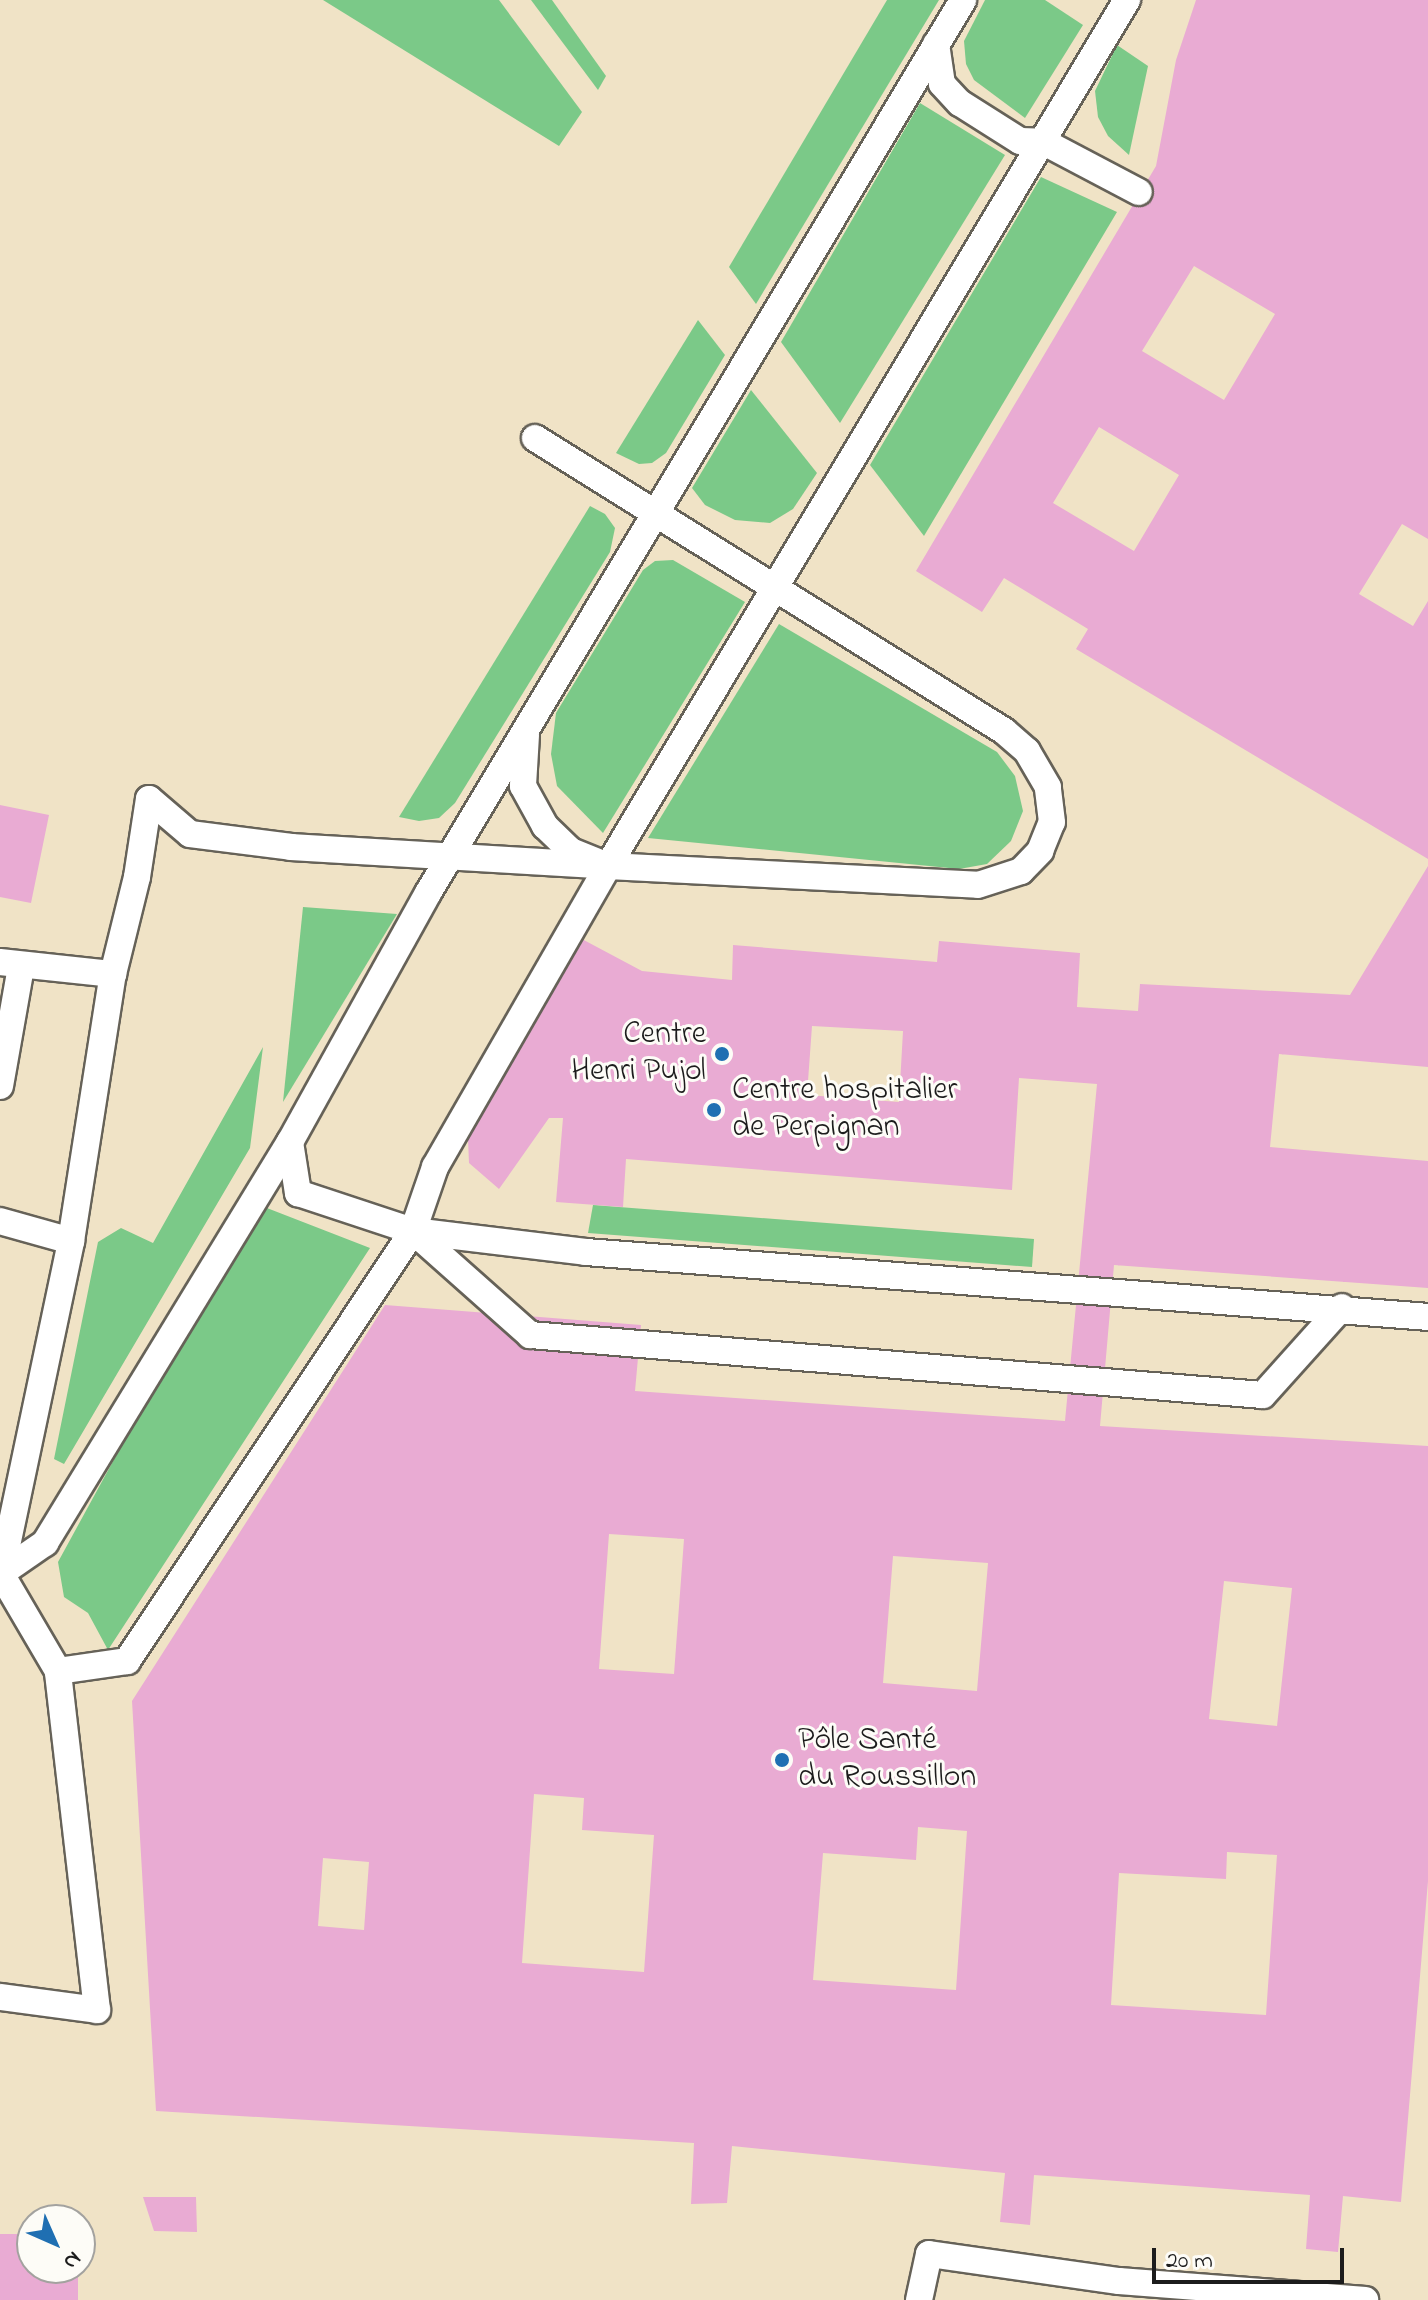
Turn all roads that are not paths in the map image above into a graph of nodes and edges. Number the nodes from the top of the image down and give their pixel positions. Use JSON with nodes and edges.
{"nodes":[{"id":1,"x":963,"y":0,"type":"edge"},
{"id":2,"x":1127,"y":0,"type":"edge"},
{"id":3,"x":936,"y":44,"type":"junction"},
{"id":4,"x":1044,"y":142,"type":"junction"},
{"id":5,"x":1139,"y":192,"type":"dead end"},
{"id":6,"x":535,"y":438,"type":"dead end"},
{"id":7,"x":657,"y":510,"type":"junction"},
{"id":8,"x":775,"y":585,"type":"junction"},
{"id":9,"x":526,"y":733,"type":"junction"},
{"id":10,"x":450,"y":856,"type":"junction"},
{"id":11,"x":608,"y":866,"type":"junction"},
{"id":12,"x":10,"y":964,"type":"edge"},
{"id":13,"x":113,"y":974,"type":"junction"},
{"id":14,"x":0,"y":1086,"type":"edge"},
{"id":15,"x":290,"y":1142,"type":"junction"},
{"id":16,"x":0,"y":1221,"type":"edge"},
{"id":17,"x":413,"y":1231,"type":"junction"},
{"id":18,"x":71,"y":1241,"type":"junction"},
{"id":19,"x":1342,"y":1307,"type":"junction"},
{"id":20,"x":1428,"y":1317,"type":"edge"},
{"id":21,"x":0,"y":1574,"type":"edge"},
{"id":22,"x":58,"y":1671,"type":"junction"},
{"id":23,"x":0,"y":1997,"type":"edge"},
{"id":24,"x":919,"y":2300,"type":"edge"},
{"id":25,"x":1365,"y":2300,"type":"edge"}],
"edges":[{"from":1,"to":3,"type":"lane"},
{"from":2,"to":4,"type":"lane"},
{"from":3,"to":4,"type":"lane"},
{"from":3,"to":7,"type":"lane"},
{"from":4,"to":5,"type":"lane"},
{"from":4,"to":8,"type":"lane"},
{"from":6,"to":7,"type":"lane"},
{"from":7,"to":8,"type":"lane"},
{"from":7,"to":9,"type":"lane"},
{"from":8,"to":11,"type":"lane"},
{"from":8,"to":11,"type":"lane"},
{"from":9,"to":10,"type":"lane"},
{"from":9,"to":11,"type":"lane"},
{"from":10,"to":11,"type":"lane"},
{"from":10,"to":13,"type":"lane"},
{"from":10,"to":15,"type":"lane"},
{"from":11,"to":17,"type":"lane"},
{"from":12,"to":13,"type":"lane"},
{"from":12,"to":14,"type":"lane"},
{"from":13,"to":18,"type":"lane"},
{"from":15,"to":17,"type":"lane"},
{"from":15,"to":21,"type":"lane"},
{"from":16,"to":18,"type":"lane"},
{"from":17,"to":19,"type":"lane"},
{"from":17,"to":19,"type":"lane"},
{"from":17,"to":22,"type":"lane"},
{"from":18,"to":21,"type":"lane"},
{"from":19,"to":20,"type":"lane"},
{"from":21,"to":22,"type":"lane"},
{"from":22,"to":23,"type":"lane"},
{"from":24,"to":25,"type":"lane"}]}
